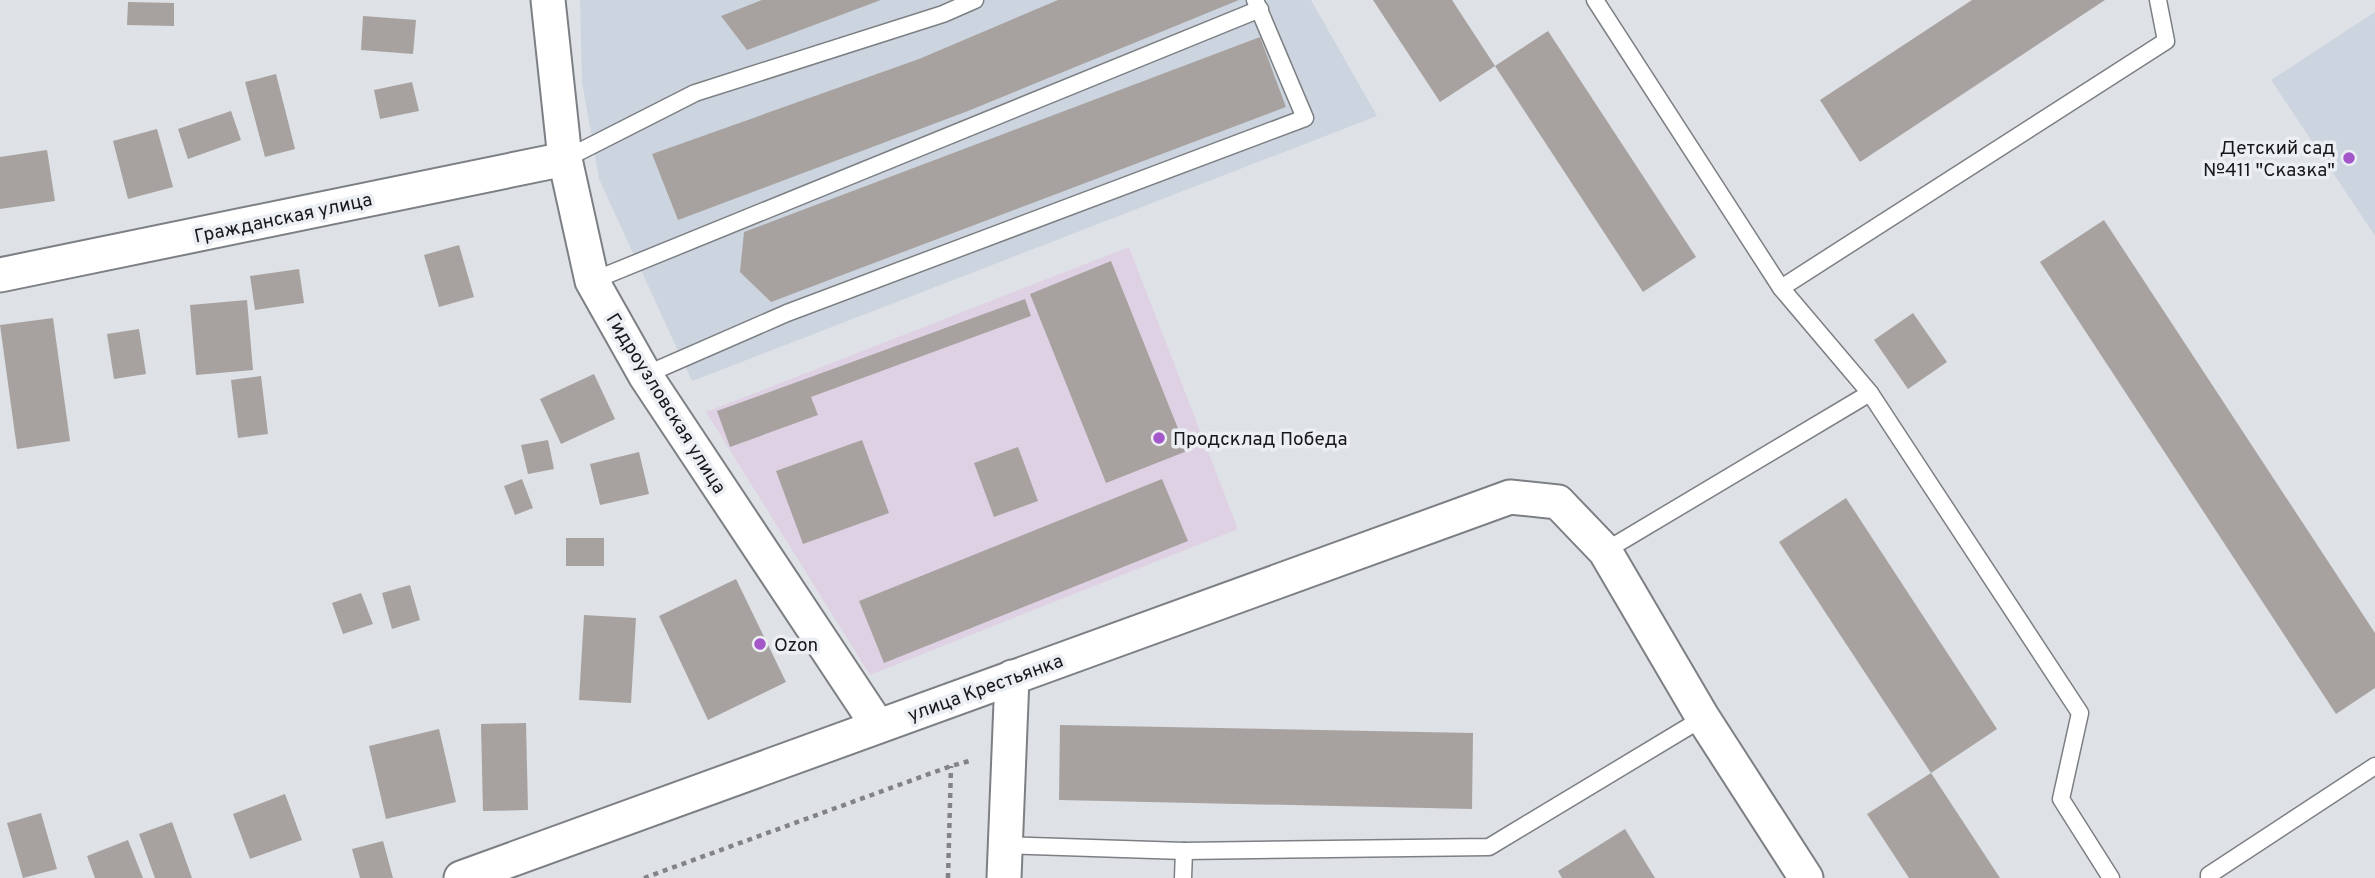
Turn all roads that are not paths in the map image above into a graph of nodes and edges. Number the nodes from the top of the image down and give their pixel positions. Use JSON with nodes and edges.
{"nodes":[{"id":1,"x":548,"y":0,"type":"edge"},
{"id":2,"x":975,"y":0,"type":"edge"},
{"id":3,"x":1595,"y":0,"type":"edge"},
{"id":4,"x":2158,"y":0,"type":"edge"},
{"id":5,"x":1257,"y":5,"type":"edge"},
{"id":6,"x":565,"y":159,"type":"junction"},
{"id":7,"x":0,"y":275,"type":"edge"},
{"id":8,"x":592,"y":281,"type":"junction"},
{"id":9,"x":1781,"y":288,"type":"junction"},
{"id":10,"x":645,"y":375,"type":"junction"},
{"id":11,"x":1870,"y":393,"type":"junction"},
{"id":12,"x":1605,"y":551,"type":"junction"},
{"id":13,"x":1012,"y":677,"type":"junction"},
{"id":14,"x":1703,"y":718,"type":"junction"},
{"id":15,"x":878,"y":726,"type":"junction"},
{"id":16,"x":2375,"y":766,"type":"edge"},
{"id":17,"x":1004,"y":845,"type":"junction"},
{"id":18,"x":1184,"y":851,"type":"junction"},
{"id":19,"x":461,"y":878,"type":"edge"},
{"id":20,"x":1004,"y":878,"type":"edge"},
{"id":21,"x":1183,"y":878,"type":"edge"},
{"id":22,"x":1806,"y":878,"type":"edge"},
{"id":23,"x":2111,"y":878,"type":"edge"},
{"id":24,"x":2209,"y":878,"type":"edge"}],
"edges":[{"from":1,"to":6,"type":"street","name":"Гидроузловская улица"},
{"from":2,"to":6,"type":"lane"},
{"from":3,"to":9,"type":"lane"},
{"from":4,"to":9,"type":"lane"},
{"from":5,"to":8,"type":"lane"},
{"from":5,"to":10,"type":"lane"},
{"from":6,"to":7,"type":"street","name":"Гражданская улица"},
{"from":6,"to":8,"type":"street","name":"Гидроузловская улица"},
{"from":8,"to":10,"type":"street","name":"Гидроузловская улица"},
{"from":9,"to":11,"type":"lane"},
{"from":10,"to":15,"type":"street","name":"Гидроузловская улица"},
{"from":11,"to":12,"type":"lane"},
{"from":11,"to":23,"type":"lane"},
{"from":12,"to":13,"type":"street","name":"улица Крестьянка"},
{"from":12,"to":14,"type":"street"},
{"from":13,"to":15,"type":"street","name":"улица Крестьянка"},
{"from":13,"to":17,"type":"street"},
{"from":14,"to":18,"type":"lane"},
{"from":14,"to":22,"type":"street"},
{"from":15,"to":19,"type":"street","name":"улица Крестьянка"},
{"from":16,"to":24,"type":"lane"},
{"from":17,"to":18,"type":"lane"},
{"from":17,"to":20,"type":"street"},
{"from":18,"to":21,"type":"lane"}]}
